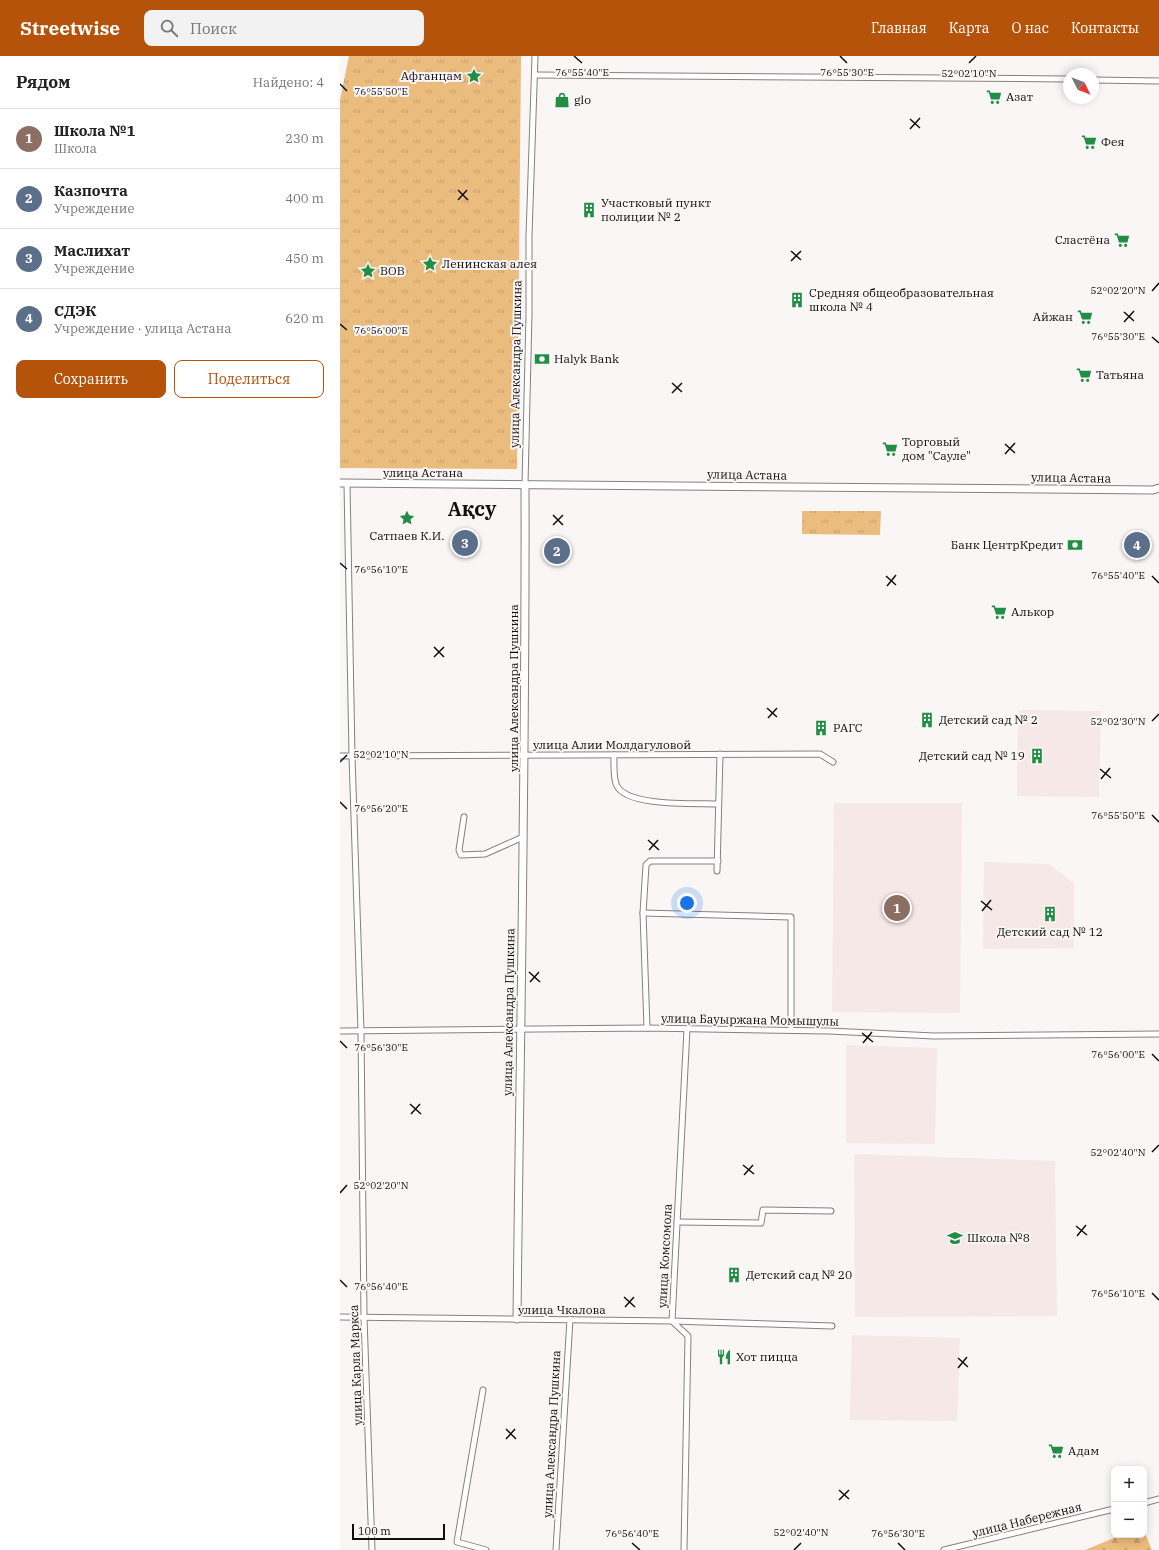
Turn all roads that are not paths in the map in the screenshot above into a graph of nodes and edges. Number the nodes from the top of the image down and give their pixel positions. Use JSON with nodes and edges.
{"nodes":[{"id":1,"x":535,"y":56,"type":"edge"},
{"id":2,"x":535,"y":75,"type":"junction"},
{"id":3,"x":1063,"y":79,"type":"edge"},
{"id":4,"x":1099,"y":80,"type":"edge"},
{"id":5,"x":1159,"y":80,"type":"edge"},
{"id":6,"x":343,"y":484,"type":"edge"},
{"id":7,"x":525,"y":484,"type":"junction"},
{"id":8,"x":1157,"y":490,"type":"edge"},
{"id":9,"x":720,"y":754,"type":"junction"},
{"id":10,"x":525,"y":755,"type":"junction"},
{"id":11,"x":614,"y":755,"type":"junction"},
{"id":12,"x":340,"y":756,"type":"edge"},
{"id":13,"x":352,"y":756,"type":"junction"},
{"id":14,"x":833,"y":762,"type":"dead end"},
{"id":15,"x":718,"y":804,"type":"junction"},
{"id":16,"x":464,"y":817,"type":"dead end"},
{"id":17,"x":522,"y":837,"type":"junction"},
{"id":18,"x":718,"y":861,"type":"junction"},
{"id":19,"x":718,"y":871,"type":"dead end"},
{"id":20,"x":644,"y":913,"type":"junction"},
{"id":21,"x":520,"y":1028,"type":"junction"},
{"id":22,"x":647,"y":1028,"type":"junction"},
{"id":23,"x":687,"y":1029,"type":"junction"},
{"id":24,"x":791,"y":1030,"type":"junction"},
{"id":25,"x":340,"y":1031,"type":"edge"},
{"id":26,"x":361,"y":1031,"type":"junction"},
{"id":27,"x":1159,"y":1034,"type":"edge"},
{"id":28,"x":831,"y":1211,"type":"dead end"},
{"id":29,"x":677,"y":1222,"type":"junction"},
{"id":30,"x":340,"y":1317,"type":"edge"},
{"id":31,"x":364,"y":1317,"type":"junction"},
{"id":32,"x":570,"y":1319,"type":"junction"},
{"id":33,"x":517,"y":1320,"type":"junction"},
{"id":34,"x":672,"y":1321,"type":"junction"},
{"id":35,"x":832,"y":1326,"type":"dead end"},
{"id":36,"x":483,"y":1390,"type":"dead end"},
{"id":37,"x":1159,"y":1500,"type":"edge"},
{"id":38,"x":1147,"y":1502,"type":"edge"},
{"id":39,"x":1111,"y":1510,"type":"edge"},
{"id":40,"x":372,"y":1550,"type":"edge"},
{"id":41,"x":486,"y":1550,"type":"edge"},
{"id":42,"x":556,"y":1550,"type":"edge"},
{"id":43,"x":684,"y":1550,"type":"edge"},
{"id":44,"x":944,"y":1550,"type":"edge"}],
"edges":[{"from":1,"to":2,"type":"street","name":"улица Александра Пушкина"},
{"from":2,"to":3,"type":"street"},
{"from":2,"to":7,"type":"street","name":"улица Александра Пушкина"},
{"from":4,"to":5,"type":"street"},
{"from":6,"to":7,"type":"street","name":"улица Астана"},
{"from":6,"to":13,"type":"street","name":"улица Карла Маркса"},
{"from":7,"to":8,"type":"street","name":"улица Астана"},
{"from":7,"to":10,"type":"street","name":"улица Александра Пушкина"},
{"from":9,"to":11,"type":"street","name":"улица Алии Молдагуловой"},
{"from":9,"to":14,"type":"street","name":"улица Алии Молдагуловой"},
{"from":9,"to":15,"type":"street"},
{"from":10,"to":11,"type":"street","name":"улица Алии Молдагуловой"},
{"from":10,"to":13,"type":"street","name":"улица Алии Молдагуловой"},
{"from":10,"to":17,"type":"street","name":"улица Александра Пушкина"},
{"from":11,"to":15,"type":"street"},
{"from":12,"to":13,"type":"street","name":"улица Алии Молдагуловой"},
{"from":13,"to":26,"type":"street","name":"улица Карла Маркса"},
{"from":15,"to":18,"type":"street"},
{"from":16,"to":17,"type":"street"},
{"from":17,"to":21,"type":"street","name":"улица Александра Пушкина"},
{"from":18,"to":19,"type":"street"},
{"from":18,"to":20,"type":"street"},
{"from":20,"to":22,"type":"street"},
{"from":20,"to":24,"type":"street"},
{"from":21,"to":22,"type":"street","name":"улица Бауыржана Момышулы"},
{"from":21,"to":26,"type":"street","name":"улица Бауыржана Момышулы"},
{"from":21,"to":33,"type":"street","name":"улица Александра Пушкина"},
{"from":22,"to":23,"type":"street","name":"улица Бауыржана Момышулы"},
{"from":23,"to":24,"type":"street","name":"улица Бауыржана Момышулы"},
{"from":23,"to":29,"type":"street","name":"улица Комсомола"},
{"from":24,"to":27,"type":"street","name":"улица Бауыржана Момышулы"},
{"from":25,"to":26,"type":"street","name":"улица Бауыржана Момышулы"},
{"from":26,"to":31,"type":"street","name":"улица Карла Маркса"},
{"from":28,"to":29,"type":"street"},
{"from":29,"to":34,"type":"street","name":"улица Комсомола"},
{"from":30,"to":31,"type":"street","name":"улица Чкалова"},
{"from":31,"to":33,"type":"street","name":"улица Чкалова"},
{"from":31,"to":40,"type":"street","name":"улица Карла Маркса"},
{"from":32,"to":33,"type":"street","name":"улица Чкалова"},
{"from":32,"to":34,"type":"street","name":"улица Чкалова"},
{"from":32,"to":42,"type":"street","name":"улица Александра Пушкина"},
{"from":34,"to":35,"type":"street","name":"улица Чкалова"},
{"from":34,"to":43,"type":"street","name":"улица Комсомола"},
{"from":36,"to":41,"type":"street"},
{"from":37,"to":38,"type":"street"},
{"from":39,"to":44,"type":"street","name":"улица Набережная"}]}
